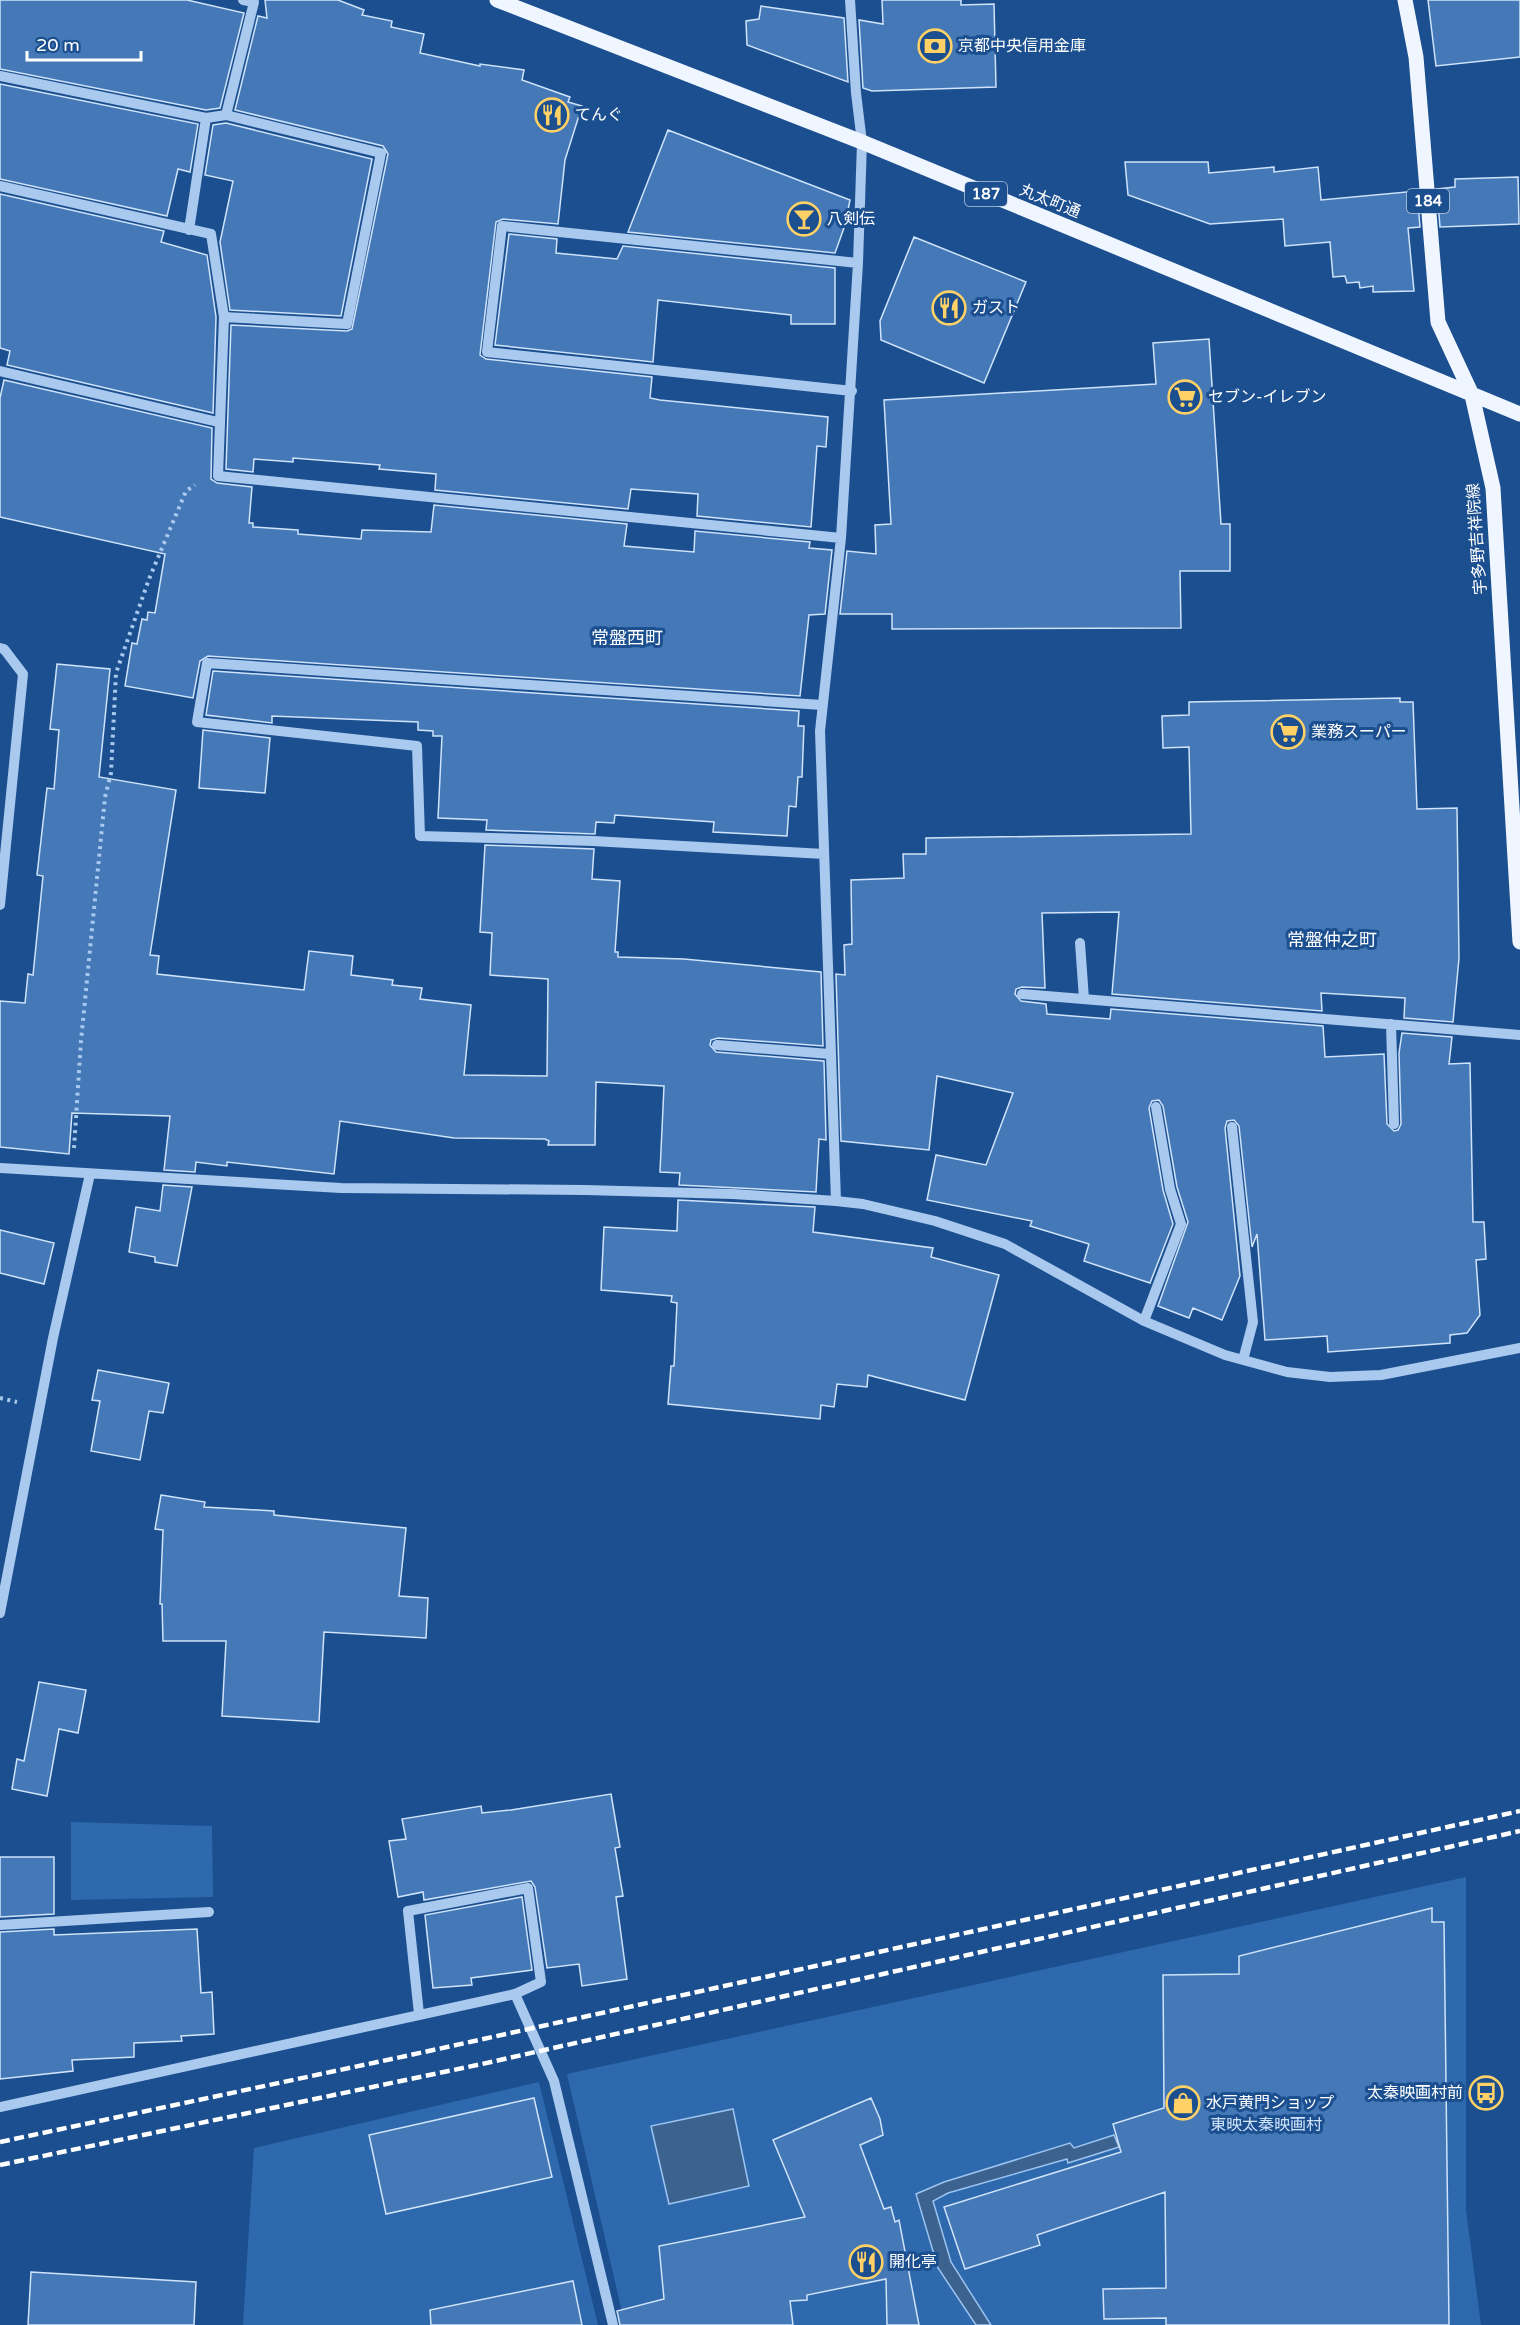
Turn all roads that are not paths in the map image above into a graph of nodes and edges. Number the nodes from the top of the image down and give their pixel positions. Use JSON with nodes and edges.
{"nodes":[{"id":1,"x":497,"y":0,"type":"edge"},
{"id":2,"x":850,"y":0,"type":"edge"},
{"id":3,"x":1405,"y":0,"type":"edge"},
{"id":4,"x":251,"y":1,"type":"edge"},
{"id":5,"x":0,"y":76,"type":"edge"},
{"id":6,"x":226,"y":115,"type":"junction"},
{"id":7,"x":206,"y":118,"type":"junction"},
{"id":8,"x":862,"y":142,"type":"junction"},
{"id":9,"x":0,"y":186,"type":"edge"},
{"id":10,"x":189,"y":230,"type":"junction"},
{"id":11,"x":858,"y":263,"type":"junction"},
{"id":12,"x":224,"y":317,"type":"junction"},
{"id":13,"x":0,"y":371,"type":"edge"},
{"id":14,"x":852,"y":391,"type":"junction"},
{"id":15,"x":1472,"y":395,"type":"junction"},
{"id":16,"x":1520,"y":414,"type":"edge"},
{"id":17,"x":218,"y":422,"type":"junction"},
{"id":18,"x":841,"y":537,"type":"junction"},
{"id":19,"x":0,"y":648,"type":"edge"},
{"id":20,"x":822,"y":705,"type":"junction"},
{"id":21,"x":824,"y":854,"type":"junction"},
{"id":22,"x":0,"y":905,"type":"edge"},
{"id":23,"x":1520,"y":942,"type":"edge"},
{"id":24,"x":1080,"y":943,"type":"dead end"},
{"id":25,"x":1022,"y":994,"type":"dead end"},
{"id":26,"x":1084,"y":999,"type":"junction"},
{"id":27,"x":1390,"y":1024,"type":"junction"},
{"id":28,"x":1520,"y":1035,"type":"edge"},
{"id":29,"x":717,"y":1045,"type":"dead end"},
{"id":30,"x":830,"y":1054,"type":"junction"},
{"id":31,"x":1156,"y":1107,"type":"dead end"},
{"id":32,"x":1394,"y":1124,"type":"dead end"},
{"id":33,"x":1232,"y":1127,"type":"dead end"},
{"id":34,"x":0,"y":1168,"type":"edge"},
{"id":35,"x":90,"y":1174,"type":"junction"},
{"id":36,"x":836,"y":1201,"type":"junction"},
{"id":37,"x":1144,"y":1320,"type":"junction"},
{"id":38,"x":1520,"y":1348,"type":"edge"},
{"id":39,"x":1243,"y":1360,"type":"junction"},
{"id":40,"x":0,"y":1613,"type":"edge"},
{"id":41,"x":209,"y":1912,"type":"dead end"},
{"id":42,"x":0,"y":1925,"type":"edge"},
{"id":43,"x":515,"y":1994,"type":"junction"},
{"id":44,"x":419,"y":2014,"type":"junction"},
{"id":45,"x":0,"y":2107,"type":"edge"},
{"id":46,"x":613,"y":2325,"type":"edge"}],
"edges":[{"from":1,"to":8,"type":"main road","name":"丸太町通","number":"187"},
{"from":2,"to":8,"type":"street"},
{"from":3,"to":15,"type":"main road","name":"宇多野吉祥院線","number":"184"},
{"from":4,"to":6,"type":"street"},
{"from":5,"to":7,"type":"street"},
{"from":6,"to":7,"type":"street"},
{"from":6,"to":12,"type":"street"},
{"from":7,"to":10,"type":"street"},
{"from":8,"to":11,"type":"street"},
{"from":8,"to":15,"type":"main road","name":"丸太町通","number":"187"},
{"from":9,"to":10,"type":"street"},
{"from":10,"to":12,"type":"street"},
{"from":11,"to":14,"type":"street"},
{"from":11,"to":14,"type":"street"},
{"from":12,"to":17,"type":"street"},
{"from":13,"to":17,"type":"street"},
{"from":14,"to":18,"type":"street"},
{"from":15,"to":16,"type":"main road","name":"丸太町通","number":"187"},
{"from":15,"to":23,"type":"main road","name":"宇多野吉祥院線","number":"184"},
{"from":17,"to":18,"type":"street"},
{"from":18,"to":20,"type":"street"},
{"from":19,"to":22,"type":"street"},
{"from":20,"to":21,"type":"street"},
{"from":20,"to":21,"type":"street"},
{"from":21,"to":30,"type":"street"},
{"from":24,"to":26,"type":"street"},
{"from":25,"to":26,"type":"street"},
{"from":26,"to":27,"type":"street"},
{"from":27,"to":28,"type":"street"},
{"from":27,"to":32,"type":"street"},
{"from":29,"to":30,"type":"street"},
{"from":30,"to":36,"type":"street"},
{"from":31,"to":37,"type":"street"},
{"from":33,"to":39,"type":"street"},
{"from":34,"to":35,"type":"street"},
{"from":35,"to":36,"type":"street"},
{"from":35,"to":40,"type":"street"},
{"from":36,"to":37,"type":"street"},
{"from":37,"to":39,"type":"street"},
{"from":38,"to":39,"type":"street"},
{"from":41,"to":42,"type":"street"},
{"from":43,"to":44,"type":"street"},
{"from":43,"to":44,"type":"street"},
{"from":43,"to":46,"type":"street"},
{"from":44,"to":45,"type":"street"}]}
